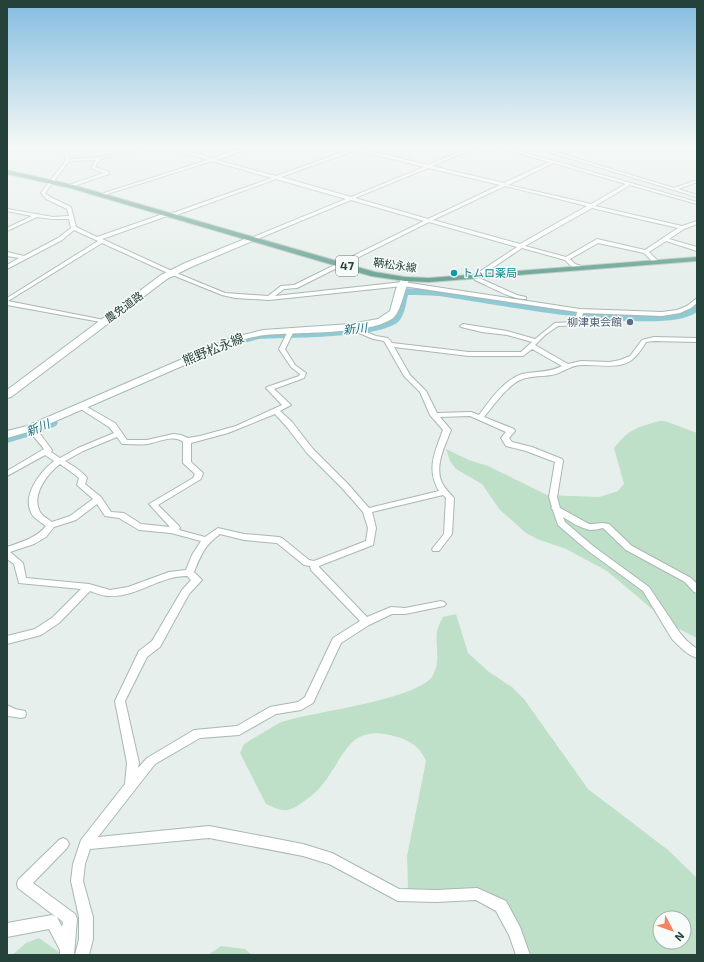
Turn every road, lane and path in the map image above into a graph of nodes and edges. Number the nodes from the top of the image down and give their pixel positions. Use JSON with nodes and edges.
{"nodes":[{"id":1,"x":45,"y":192,"type":"edge"},
{"id":2,"x":92,"y":192,"type":"edge"},
{"id":3,"x":113,"y":192,"type":"edge"},
{"id":4,"x":233,"y":192,"type":"edge"},
{"id":5,"x":328,"y":192,"type":"edge"},
{"id":6,"x":365,"y":192,"type":"edge"},
{"id":7,"x":488,"y":192,"type":"edge"},
{"id":8,"x":531,"y":192,"type":"edge"},
{"id":9,"x":615,"y":192,"type":"edge"},
{"id":10,"x":653,"y":192,"type":"edge"},
{"id":11,"x":684,"y":192,"type":"edge"},
{"id":12,"x":103,"y":195,"type":"junction"},
{"id":13,"x":697,"y":196,"type":"edge"},
{"id":14,"x":350,"y":198,"type":"junction"},
{"id":15,"x":697,"y":204,"type":"edge"},
{"id":16,"x":589,"y":206,"type":"junction"},
{"id":17,"x":10,"y":211,"type":"edge"},
{"id":18,"x":7,"y":214,"type":"edge"},
{"id":19,"x":170,"y":214,"type":"junction"},
{"id":20,"x":37,"y":215,"type":"junction"},
{"id":21,"x":72,"y":217,"type":"junction"},
{"id":22,"x":429,"y":220,"type":"junction"},
{"id":23,"x":697,"y":222,"type":"edge"},
{"id":24,"x":74,"y":228,"type":"junction"},
{"id":25,"x":682,"y":228,"type":"junction"},
{"id":26,"x":7,"y":230,"type":"edge"},
{"id":27,"x":253,"y":239,"type":"junction"},
{"id":28,"x":664,"y":239,"type":"junction"},
{"id":29,"x":98,"y":240,"type":"junction"},
{"id":30,"x":521,"y":246,"type":"junction"},
{"id":31,"x":697,"y":249,"type":"edge"},
{"id":32,"x":646,"y":252,"type":"junction"},
{"id":33,"x":7,"y":254,"type":"edge"},
{"id":34,"x":25,"y":258,"type":"junction"},
{"id":35,"x":567,"y":259,"type":"junction"},
{"id":36,"x":697,"y":259,"type":"edge"},
{"id":37,"x":657,"y":263,"type":"junction"},
{"id":38,"x":342,"y":264,"type":"junction"},
{"id":39,"x":7,"y":267,"type":"edge"},
{"id":40,"x":583,"y":268,"type":"junction"},
{"id":41,"x":172,"y":273,"type":"junction"},
{"id":42,"x":476,"y":276,"type":"junction"},
{"id":43,"x":404,"y":282,"type":"junction"},
{"id":44,"x":270,"y":298,"type":"junction"},
{"id":45,"x":7,"y":300,"type":"edge"},
{"id":46,"x":697,"y":300,"type":"edge"},
{"id":47,"x":7,"y":303,"type":"edge"},
{"id":48,"x":543,"y":306,"type":"junction"},
{"id":49,"x":580,"y":311,"type":"junction"},
{"id":50,"x":104,"y":322,"type":"junction"},
{"id":51,"x":463,"y":326,"type":"dead end"},
{"id":52,"x":360,"y":329,"type":"junction"},
{"id":53,"x":291,"y":330,"type":"junction"},
{"id":54,"x":697,"y":340,"type":"edge"},
{"id":55,"x":534,"y":344,"type":"junction"},
{"id":56,"x":389,"y":345,"type":"junction"},
{"id":57,"x":567,"y":366,"type":"junction"},
{"id":58,"x":7,"y":395,"type":"edge"},
{"id":59,"x":86,"y":408,"type":"junction"},
{"id":60,"x":276,"y":411,"type":"junction"},
{"id":61,"x":434,"y":415,"type":"junction"},
{"id":62,"x":480,"y":418,"type":"junction"},
{"id":63,"x":34,"y":430,"type":"junction"},
{"id":64,"x":119,"y":434,"type":"junction"},
{"id":65,"x":7,"y":435,"type":"edge"},
{"id":66,"x":187,"y":441,"type":"junction"},
{"id":67,"x":48,"y":450,"type":"junction"},
{"id":68,"x":60,"y":461,"type":"junction"},
{"id":69,"x":7,"y":474,"type":"edge"},
{"id":70,"x":444,"y":492,"type":"junction"},
{"id":71,"x":98,"y":499,"type":"junction"},
{"id":72,"x":555,"y":508,"type":"junction"},
{"id":73,"x":367,"y":511,"type":"junction"},
{"id":74,"x":51,"y":525,"type":"junction"},
{"id":75,"x":171,"y":530,"type":"junction"},
{"id":76,"x":206,"y":540,"type":"junction"},
{"id":77,"x":436,"y":549,"type":"dead end"},
{"id":78,"x":7,"y":550,"type":"edge"},
{"id":79,"x":7,"y":554,"type":"edge"},
{"id":80,"x":315,"y":564,"type":"junction"},
{"id":81,"x":189,"y":573,"type":"junction"},
{"id":82,"x":89,"y":587,"type":"junction"},
{"id":83,"x":697,"y":590,"type":"edge"},
{"id":84,"x":441,"y":604,"type":"dead end"},
{"id":85,"x":366,"y":622,"type":"junction"},
{"id":86,"x":7,"y":640,"type":"edge"},
{"id":87,"x":697,"y":654,"type":"edge"},
{"id":88,"x":7,"y":709,"type":"edge"},
{"id":89,"x":21,"y":714,"type":"dead end"},
{"id":90,"x":131,"y":786,"type":"junction"},
{"id":91,"x":63,"y":844,"type":"dead end"},
{"id":92,"x":85,"y":844,"type":"junction"},
{"id":93,"x":7,"y":930,"type":"edge"},
{"id":94,"x":67,"y":952,"type":"edge"},
{"id":95,"x":82,"y":955,"type":"edge"},
{"id":96,"x":523,"y":955,"type":"edge"}],
"edges":[{"from":1,"to":21,"type":"street"},
{"from":2,"to":12,"type":"main road","name":"鞆松永線","number":"47"},
{"from":3,"to":12,"type":"street"},
{"from":4,"to":19,"type":"street"},
{"from":5,"to":14,"type":"street"},
{"from":6,"to":14,"type":"street"},
{"from":7,"to":22,"type":"street"},
{"from":8,"to":16,"type":"street"},
{"from":9,"to":16,"type":"street"},
{"from":10,"to":15,"type":"street"},
{"from":11,"to":13,"type":"street"},
{"from":12,"to":19,"type":"main road","name":"鞆松永線","number":"47"},
{"from":14,"to":22,"type":"street"},
{"from":14,"to":27,"type":"street"},
{"from":16,"to":25,"type":"street"},
{"from":16,"to":30,"type":"street"},
{"from":17,"to":18,"type":"street"},
{"from":17,"to":20,"type":"street"},
{"from":19,"to":27,"type":"main road","name":"鞆松永線","number":"47"},
{"from":19,"to":29,"type":"street"},
{"from":20,"to":21,"type":"street"},
{"from":20,"to":26,"type":"street"},
{"from":21,"to":24,"type":"street"},
{"from":22,"to":30,"type":"street"},
{"from":22,"to":38,"type":"street"},
{"from":23,"to":25,"type":"street"},
{"from":24,"to":29,"type":"street"},
{"from":24,"to":34,"type":"street"},
{"from":25,"to":28,"type":"street"},
{"from":27,"to":38,"type":"main road","name":"鞆松永線","number":"47"},
{"from":27,"to":41,"type":"main road","name":"農免道路"},
{"from":28,"to":31,"type":"street"},
{"from":28,"to":32,"type":"street"},
{"from":29,"to":41,"type":"street"},
{"from":29,"to":45,"type":"street"},
{"from":30,"to":35,"type":"street"},
{"from":30,"to":42,"type":"street"},
{"from":32,"to":35,"type":"street"},
{"from":32,"to":37,"type":"street"},
{"from":33,"to":34,"type":"street"},
{"from":34,"to":39,"type":"street"},
{"from":35,"to":40,"type":"street"},
{"from":36,"to":37,"type":"main road","name":"鞆松永線","number":"47"},
{"from":37,"to":40,"type":"main road","name":"鞆松永線","number":"47"},
{"from":38,"to":43,"type":"main road","name":"鞆松永線","number":"47"},
{"from":38,"to":44,"type":"street"},
{"from":40,"to":42,"type":"main road","name":"鞆松永線","number":"47"},
{"from":41,"to":44,"type":"street"},
{"from":41,"to":50,"type":"main road","name":"農免道路"},
{"from":42,"to":43,"type":"main road","name":"鞆松永線","number":"47"},
{"from":42,"to":48,"type":"street"},
{"from":43,"to":44,"type":"street"},
{"from":43,"to":48,"type":"street"},
{"from":43,"to":52,"type":"main road","name":"熊野松永線"},
{"from":46,"to":49,"type":"street"},
{"from":47,"to":50,"type":"street"},
{"from":48,"to":49,"type":"street"},
{"from":49,"to":55,"type":"street"},
{"from":50,"to":58,"type":"main road","name":"農免道路"},
{"from":51,"to":55,"type":"street"},
{"from":52,"to":53,"type":"main road","name":"熊野松永線"},
{"from":52,"to":56,"type":"street"},
{"from":53,"to":59,"type":"main road","name":"熊野松永線"},
{"from":53,"to":60,"type":"street"},
{"from":54,"to":57,"type":"street"},
{"from":55,"to":56,"type":"street"},
{"from":55,"to":57,"type":"street"},
{"from":56,"to":61,"type":"street"},
{"from":57,"to":62,"type":"street"},
{"from":59,"to":63,"type":"main road","name":"熊野松永線"},
{"from":59,"to":64,"type":"street"},
{"from":60,"to":66,"type":"street"},
{"from":60,"to":73,"type":"street"},
{"from":61,"to":62,"type":"street"},
{"from":61,"to":70,"type":"street"},
{"from":62,"to":72,"type":"street"},
{"from":63,"to":65,"type":"main road","name":"熊野松永線"},
{"from":63,"to":67,"type":"street"},
{"from":64,"to":66,"type":"street"},
{"from":64,"to":68,"type":"street"},
{"from":66,"to":75,"type":"street"},
{"from":67,"to":68,"type":"street"},
{"from":67,"to":69,"type":"street"},
{"from":68,"to":71,"type":"street"},
{"from":68,"to":74,"type":"street"},
{"from":70,"to":73,"type":"street"},
{"from":70,"to":77,"type":"street"},
{"from":71,"to":74,"type":"street"},
{"from":71,"to":75,"type":"street"},
{"from":72,"to":83,"type":"street"},
{"from":72,"to":87,"type":"street"},
{"from":73,"to":80,"type":"street"},
{"from":74,"to":78,"type":"street"},
{"from":75,"to":76,"type":"street"},
{"from":76,"to":80,"type":"street"},
{"from":76,"to":81,"type":"street"},
{"from":79,"to":82,"type":"street"},
{"from":80,"to":85,"type":"street"},
{"from":81,"to":82,"type":"street"},
{"from":81,"to":90,"type":"street"},
{"from":82,"to":86,"type":"street"},
{"from":84,"to":85,"type":"street"},
{"from":85,"to":90,"type":"street"},
{"from":88,"to":89,"type":"street"},
{"from":90,"to":92,"type":"street"},
{"from":91,"to":94,"type":"street"},
{"from":92,"to":95,"type":"street"},
{"from":92,"to":96,"type":"street"},
{"from":93,"to":94,"type":"street"}]}
